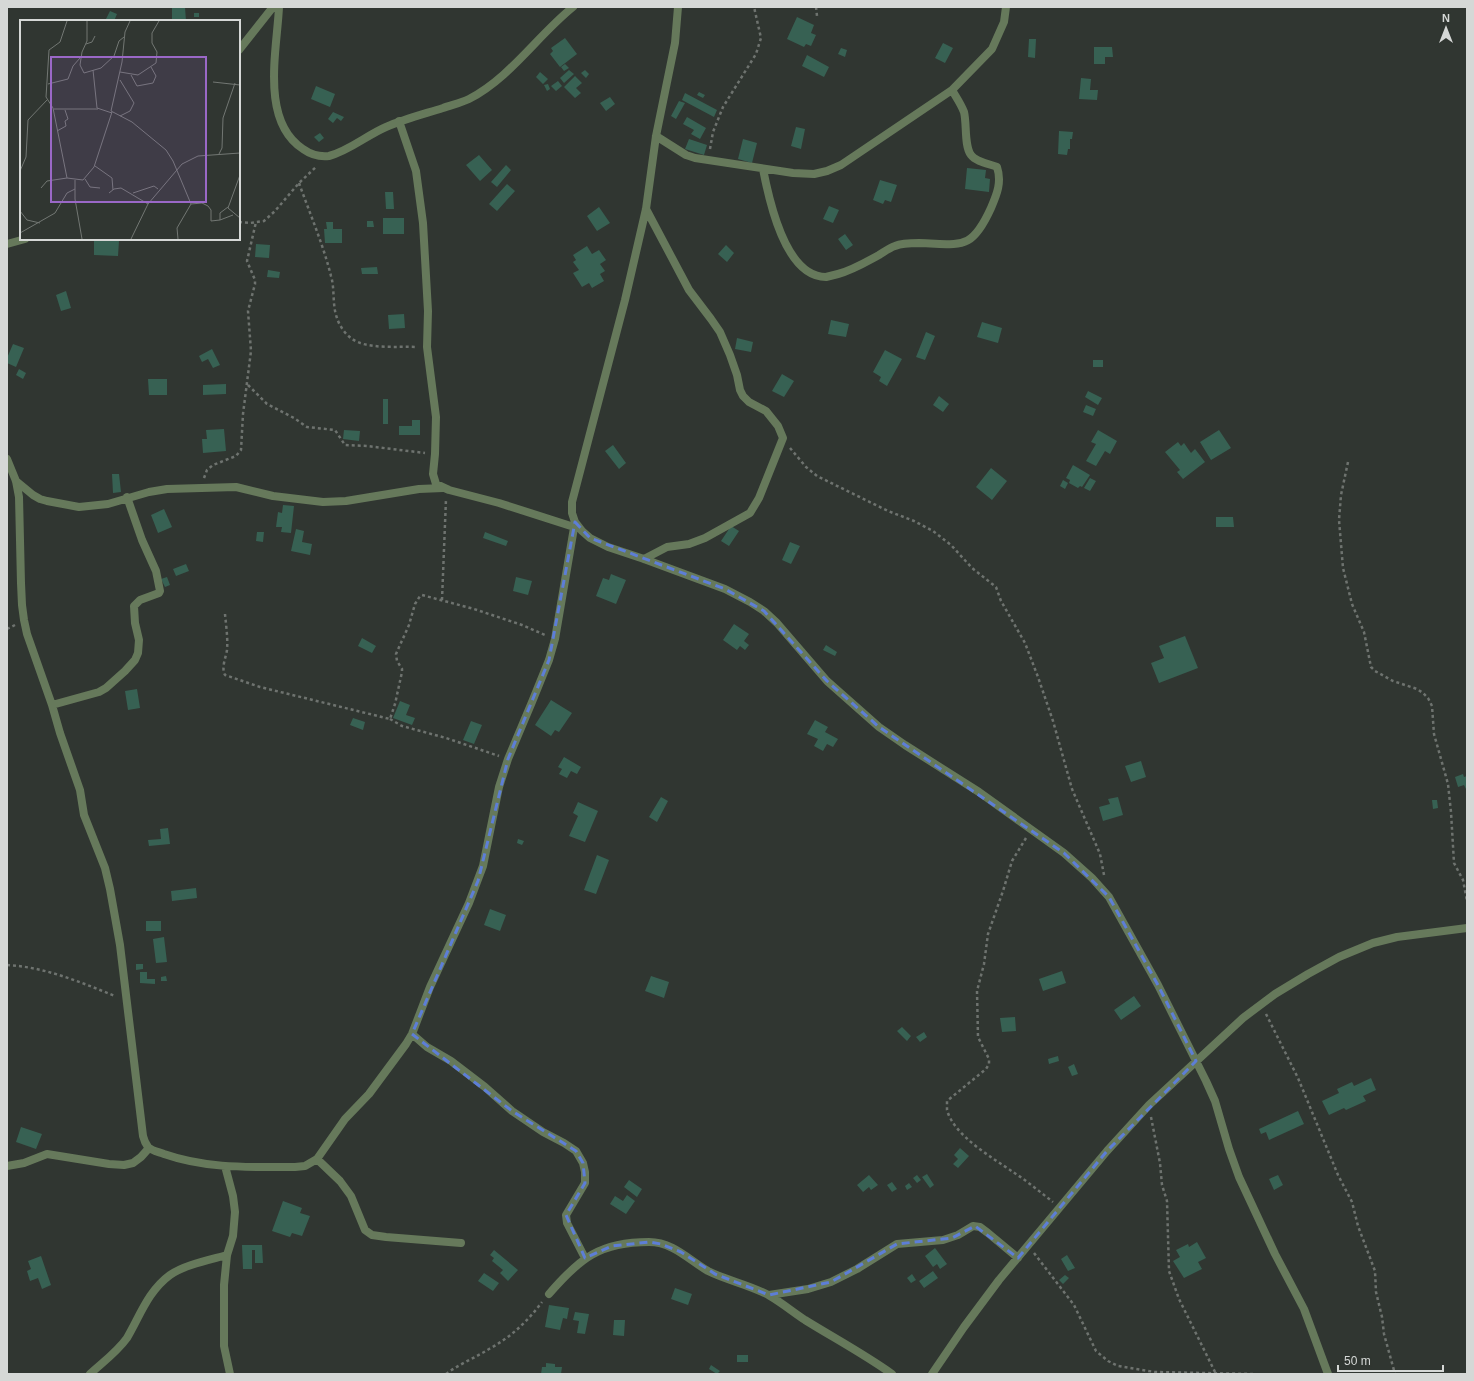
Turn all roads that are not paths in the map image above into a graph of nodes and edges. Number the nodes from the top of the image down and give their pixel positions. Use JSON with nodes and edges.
{"nodes":[{"id":1,"x":273,"y":7,"type":"edge"},
{"id":2,"x":279,"y":7,"type":"edge"},
{"id":3,"x":573,"y":7,"type":"edge"},
{"id":4,"x":678,"y":7,"type":"edge"},
{"id":5,"x":1006,"y":7,"type":"edge"},
{"id":6,"x":240,"y":49,"type":"edge"},
{"id":7,"x":952,"y":90,"type":"junction"},
{"id":8,"x":399,"y":121,"type":"junction"},
{"id":9,"x":656,"y":136,"type":"junction"},
{"id":10,"x":763,"y":169,"type":"junction"},
{"id":11,"x":646,"y":209,"type":"junction"},
{"id":12,"x":22,"y":240,"type":"edge"},
{"id":13,"x":7,"y":244,"type":"edge"},
{"id":14,"x":7,"y":459,"type":"edge"},
{"id":15,"x":16,"y":481,"type":"junction"},
{"id":16,"x":443,"y":488,"type":"junction"},
{"id":17,"x":127,"y":497,"type":"junction"},
{"id":18,"x":574,"y":525,"type":"junction"},
{"id":19,"x":644,"y":559,"type":"junction"},
{"id":20,"x":52,"y":705,"type":"junction"},
{"id":21,"x":1467,"y":928,"type":"edge"},
{"id":22,"x":412,"y":1034,"type":"junction"},
{"id":23,"x":1196,"y":1061,"type":"junction"},
{"id":24,"x":149,"y":1148,"type":"junction"},
{"id":25,"x":317,"y":1159,"type":"junction"},
{"id":26,"x":7,"y":1166,"type":"edge"},
{"id":27,"x":225,"y":1166,"type":"junction"},
{"id":28,"x":461,"y":1243,"type":"dead end"},
{"id":29,"x":227,"y":1255,"type":"junction"},
{"id":30,"x":585,"y":1258,"type":"junction"},
{"id":31,"x":1018,"y":1258,"type":"junction"},
{"id":32,"x":549,"y":1294,"type":"road end"},
{"id":33,"x":769,"y":1295,"type":"junction"},
{"id":34,"x":90,"y":1374,"type":"edge"},
{"id":35,"x":230,"y":1374,"type":"edge"},
{"id":36,"x":892,"y":1374,"type":"edge"},
{"id":37,"x":932,"y":1374,"type":"edge"},
{"id":38,"x":1328,"y":1374,"type":"edge"}],
"edges":[{"from":1,"to":6,"type":"street"},
{"from":2,"to":8,"type":"street"},
{"from":3,"to":8,"type":"street"},
{"from":4,"to":9,"type":"street"},
{"from":5,"to":7,"type":"street"},
{"from":7,"to":10,"type":"street"},
{"from":7,"to":10,"type":"street"},
{"from":8,"to":16,"type":"street"},
{"from":9,"to":10,"type":"street"},
{"from":9,"to":11,"type":"street"},
{"from":11,"to":18,"type":"street"},
{"from":11,"to":19,"type":"street"},
{"from":12,"to":13,"type":"street"},
{"from":14,"to":15,"type":"street"},
{"from":15,"to":17,"type":"street"},
{"from":15,"to":20,"type":"street"},
{"from":16,"to":17,"type":"street"},
{"from":16,"to":18,"type":"street"},
{"from":17,"to":20,"type":"street"},
{"from":18,"to":19,"type":"street"},
{"from":18,"to":22,"type":"street"},
{"from":19,"to":23,"type":"street"},
{"from":20,"to":24,"type":"street"},
{"from":21,"to":23,"type":"street"},
{"from":22,"to":25,"type":"street"},
{"from":22,"to":30,"type":"street"},
{"from":23,"to":31,"type":"street"},
{"from":23,"to":38,"type":"street"},
{"from":24,"to":26,"type":"street"},
{"from":24,"to":27,"type":"street"},
{"from":25,"to":27,"type":"street"},
{"from":25,"to":28,"type":"street"},
{"from":27,"to":29,"type":"street"},
{"from":29,"to":34,"type":"street"},
{"from":29,"to":35,"type":"street"},
{"from":30,"to":32,"type":"street"},
{"from":30,"to":33,"type":"street"},
{"from":31,"to":33,"type":"street"},
{"from":31,"to":37,"type":"street"},
{"from":33,"to":36,"type":"street"}]}
